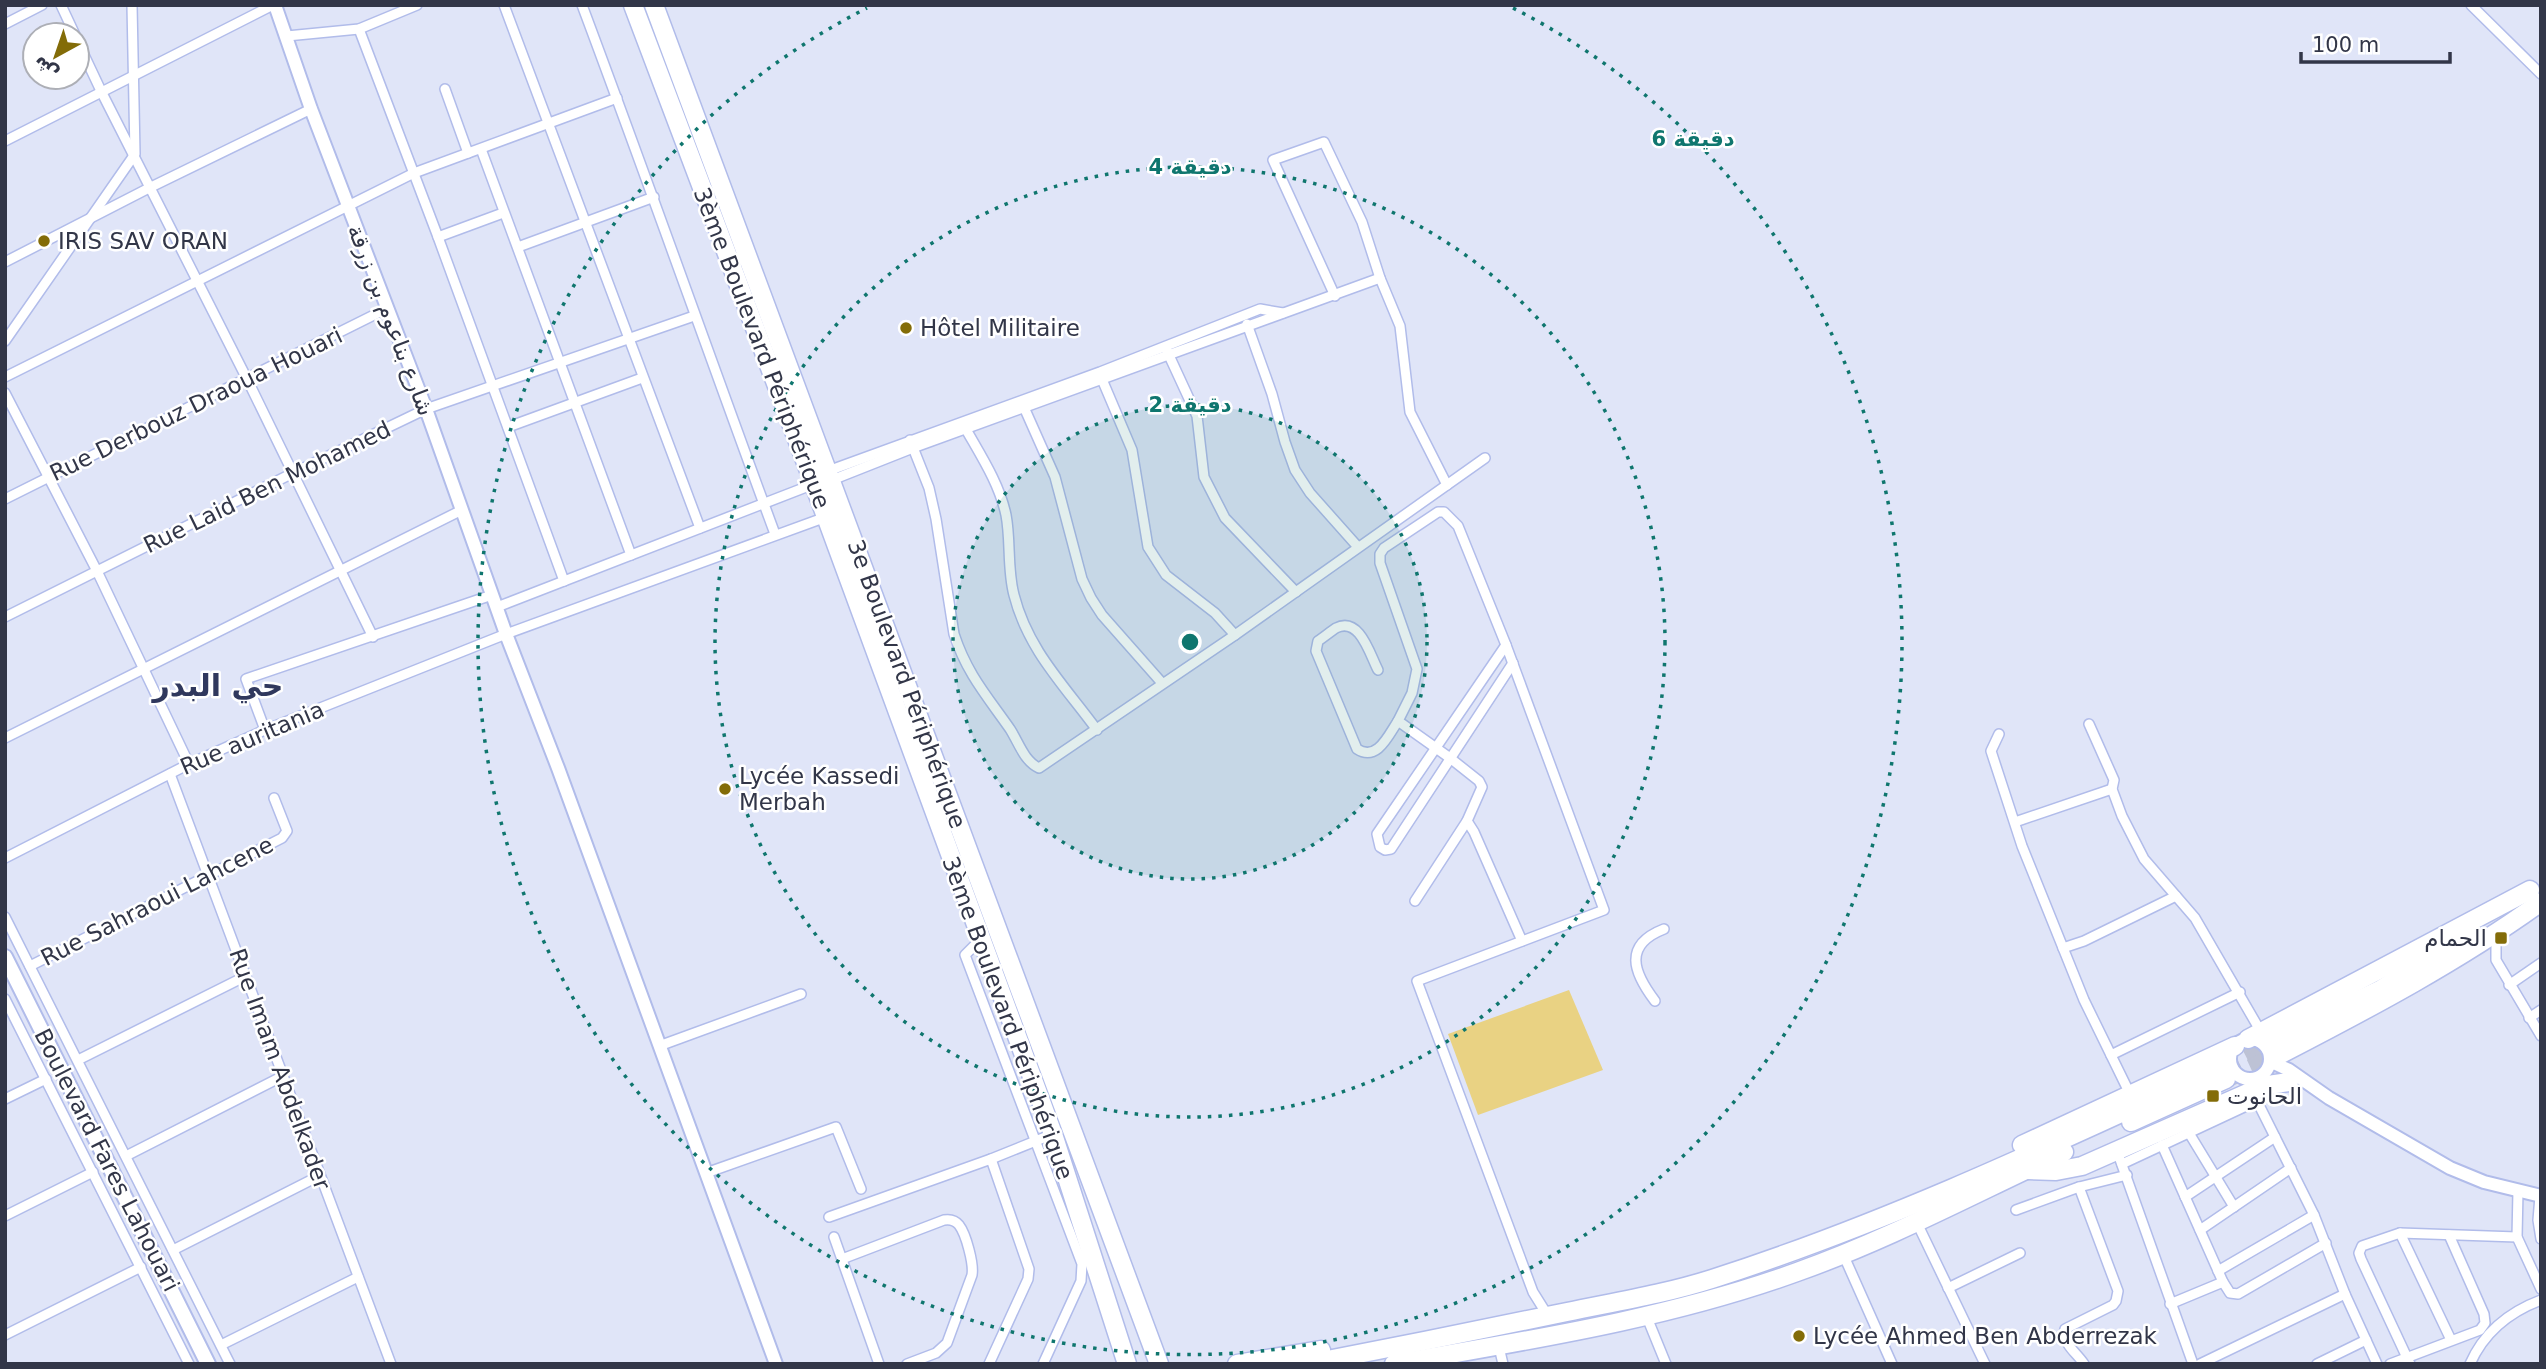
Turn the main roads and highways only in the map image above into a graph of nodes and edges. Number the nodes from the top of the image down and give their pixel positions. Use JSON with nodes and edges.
{"nodes":[{"id":1,"x":633,"y":5,"type":"edge"},
{"id":2,"x":654,"y":5,"type":"edge"},
{"id":3,"x":790,"y":396,"type":"junction"},
{"id":4,"x":834,"y":514,"type":"junction"},
{"id":5,"x":2535,"y":896,"type":"edge"},
{"id":6,"x":5,"y":957,"type":"edge"},
{"id":7,"x":2263,"y":1060,"type":"junction"},
{"id":8,"x":2289,"y":1076,"type":"road end"},
{"id":9,"x":2031,"y":1168,"type":"junction"},
{"id":10,"x":1984,"y":1174,"type":"junction"},
{"id":11,"x":1421,"y":1355,"type":"edge"},
{"id":12,"x":1501,"y":1355,"type":"edge"},
{"id":13,"x":1124,"y":1360,"type":"edge"},
{"id":14,"x":1159,"y":1361,"type":"edge"},
{"id":15,"x":208,"y":1364,"type":"edge"},
{"id":16,"x":1237,"y":1364,"type":"edge"},
{"id":17,"x":1307,"y":1364,"type":"edge"},
{"id":18,"x":1394,"y":1364,"type":"edge"}],
"edges":[{"from":1,"to":3,"type":"highway","name":"3ème Boulevard Périphérique"},
{"from":2,"to":3,"type":"highway"},
{"from":3,"to":4,"type":"highway","name":"3ème Boulevard Périphérique"},
{"from":4,"to":13,"type":"highway","name":"3ème Boulevard Périphérique"},
{"from":4,"to":14,"type":"highway","name":"3e Boulevard Périphérique"},
{"from":5,"to":7,"type":"highway"},
{"from":5,"to":7,"type":"highway"},
{"from":5,"to":7,"type":"highway"},
{"from":6,"to":15,"type":"main road","name":"Boulevard Fares Lahouari"},
{"from":7,"to":8,"type":"highway"},
{"from":7,"to":9,"type":"highway"},
{"from":7,"to":9,"type":"highway"},
{"from":7,"to":10,"type":"highway"},
{"from":9,"to":10,"type":"highway"},
{"from":9,"to":12,"type":"highway"},
{"from":10,"to":11,"type":"highway"},
{"from":11,"to":12,"type":"highway"},
{"from":11,"to":16,"type":"highway"},
{"from":11,"to":17,"type":"highway"},
{"from":11,"to":18,"type":"highway"}]}
